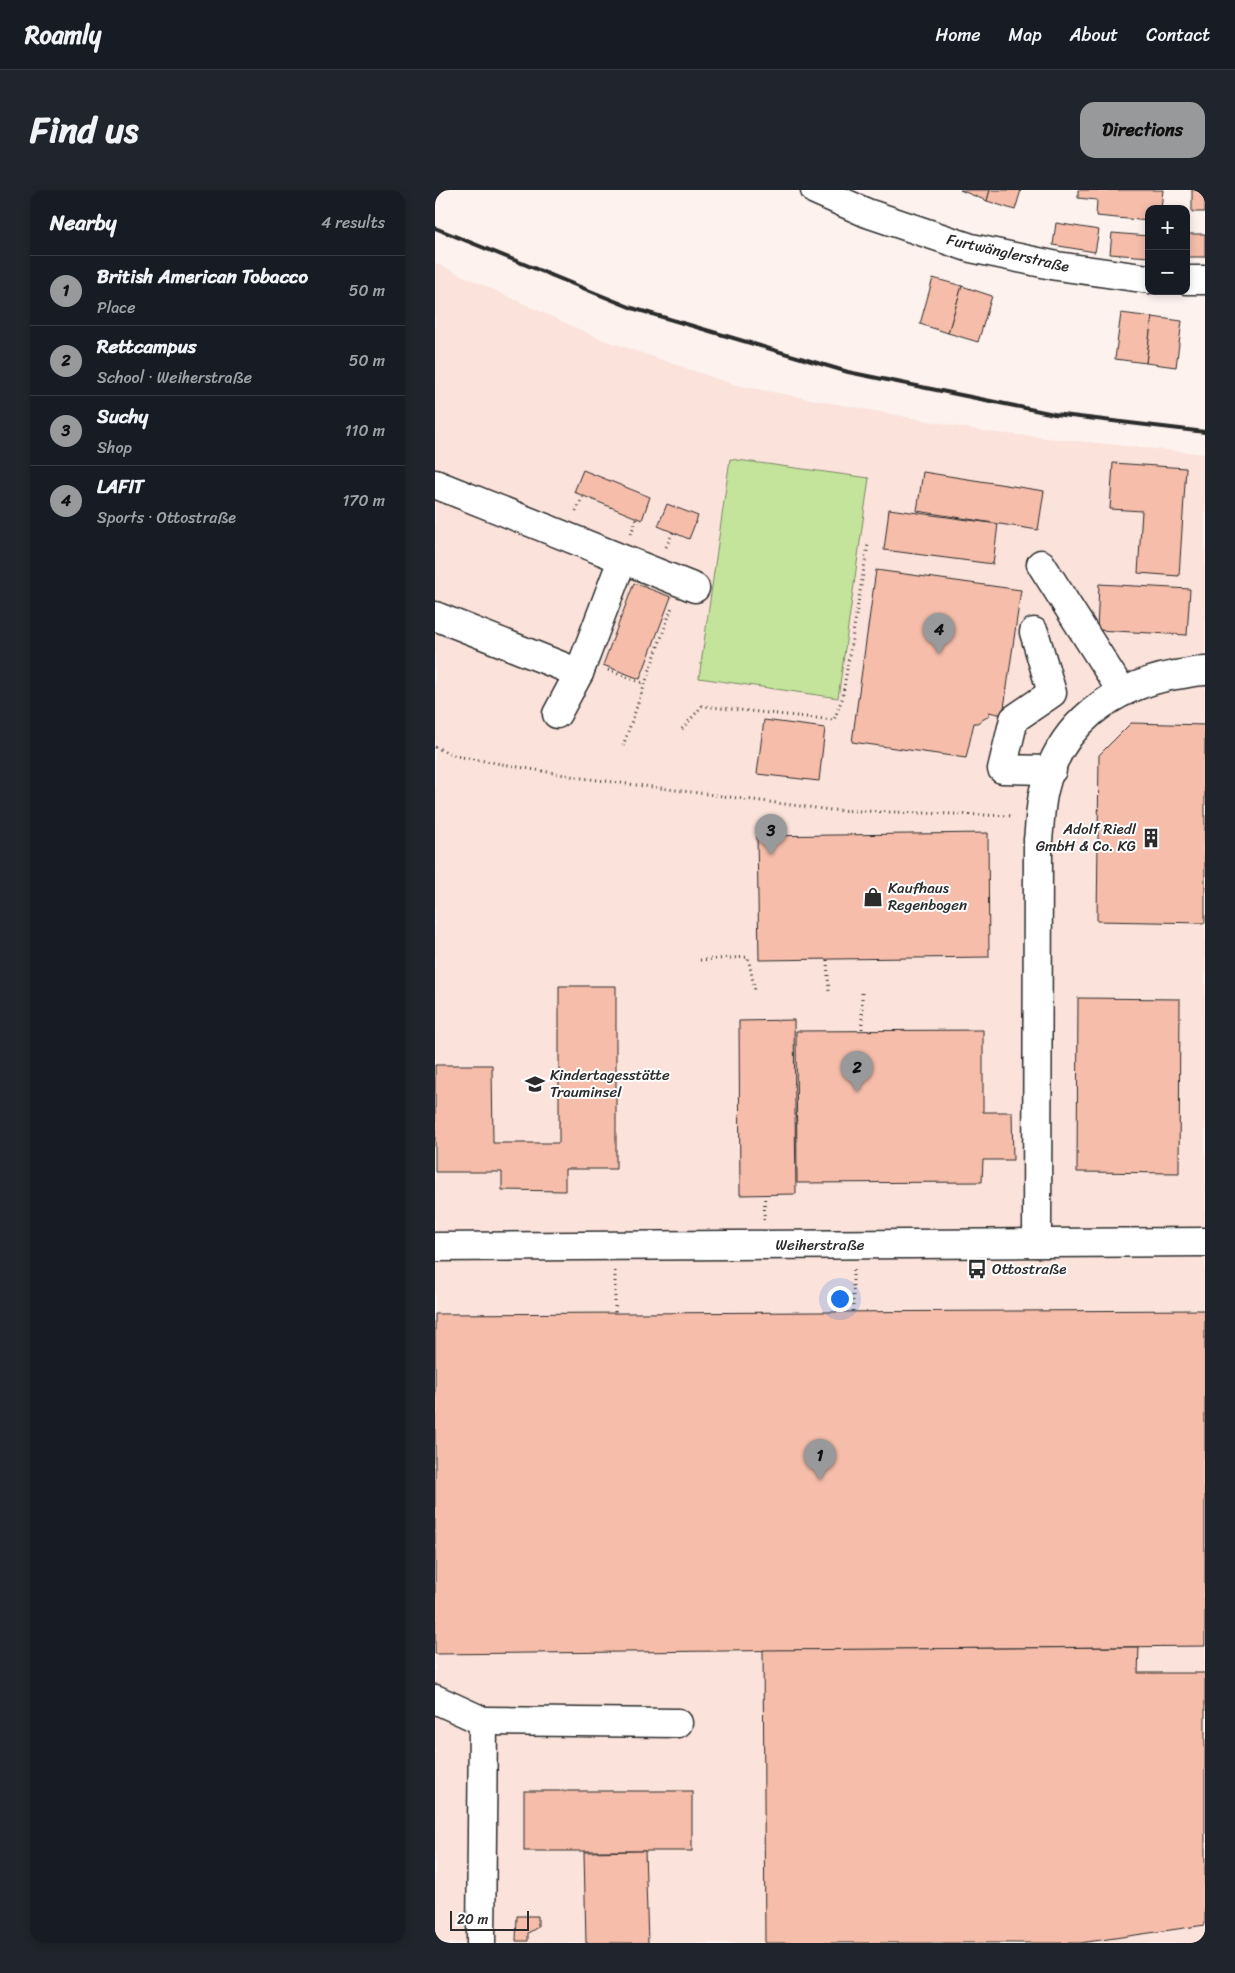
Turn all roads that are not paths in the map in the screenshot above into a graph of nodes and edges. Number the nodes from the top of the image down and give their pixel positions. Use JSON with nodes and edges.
{"nodes":[{"id":1,"x":815,"y":190,"type":"edge"},
{"id":2,"x":1145,"y":278,"type":"edge"},
{"id":3,"x":1190,"y":280,"type":"edge"},
{"id":4,"x":1205,"y":280,"type":"edge"},
{"id":5,"x":435,"y":484,"type":"edge"},
{"id":6,"x":622,"y":560,"type":"junction"},
{"id":7,"x":1041,"y":564,"type":"dead end"},
{"id":8,"x":687,"y":586,"type":"road end"},
{"id":9,"x":435,"y":616,"type":"edge"},
{"id":10,"x":1034,"y":632,"type":"dead end"},
{"id":11,"x":581,"y":667,"type":"junction"},
{"id":12,"x":1205,"y":670,"type":"edge"},
{"id":13,"x":1122,"y":692,"type":"junction"},
{"id":14,"x":1051,"y":693,"type":"junction"},
{"id":15,"x":557,"y":714,"type":"dead end"},
{"id":16,"x":1080,"y":724,"type":"junction"},
{"id":17,"x":1052,"y":770,"type":"junction"},
{"id":18,"x":1205,"y":1242,"type":"edge"},
{"id":19,"x":1037,"y":1243,"type":"junction"},
{"id":20,"x":435,"y":1247,"type":"edge"},
{"id":21,"x":435,"y":1699,"type":"edge"},
{"id":22,"x":483,"y":1721,"type":"junction"},
{"id":23,"x":678,"y":1723,"type":"dead end"},
{"id":24,"x":481,"y":1943,"type":"edge"}],
"edges":[{"from":1,"to":2,"type":"street","name":"Furtwänglerstraße"},
{"from":3,"to":4,"type":"street"},
{"from":5,"to":6,"type":"street"},
{"from":6,"to":8,"type":"street"},
{"from":6,"to":11,"type":"street"},
{"from":7,"to":13,"type":"street"},
{"from":9,"to":11,"type":"street"},
{"from":10,"to":14,"type":"street"},
{"from":11,"to":15,"type":"street"},
{"from":12,"to":13,"type":"street"},
{"from":13,"to":16,"type":"street"},
{"from":14,"to":16,"type":"street"},
{"from":14,"to":17,"type":"street"},
{"from":16,"to":17,"type":"street"},
{"from":17,"to":19,"type":"street"},
{"from":18,"to":19,"type":"street","name":"Weiherstraße"},
{"from":19,"to":20,"type":"street","name":"Weiherstraße"},
{"from":21,"to":22,"type":"street"},
{"from":22,"to":23,"type":"street"},
{"from":22,"to":24,"type":"street"}]}
